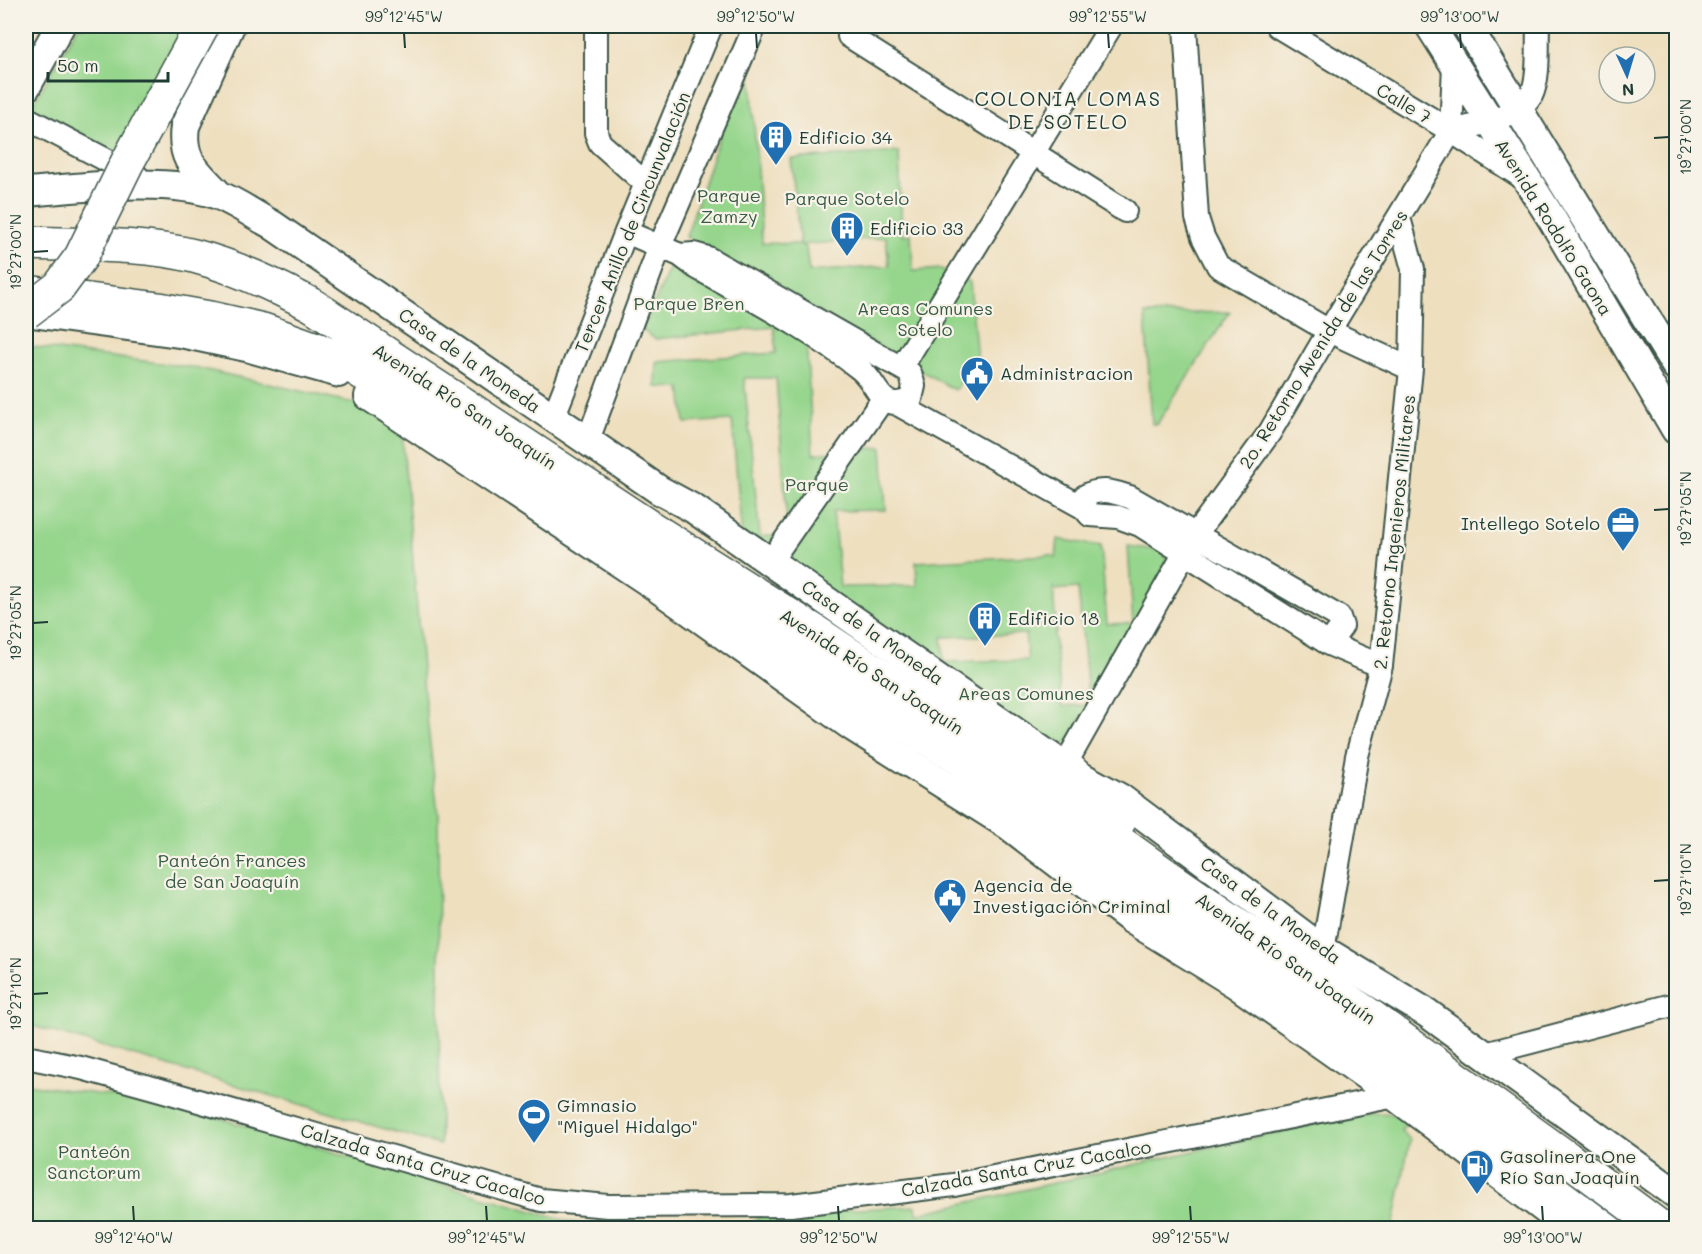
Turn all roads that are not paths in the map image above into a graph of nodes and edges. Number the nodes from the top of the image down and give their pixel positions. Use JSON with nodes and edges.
{"nodes":[{"id":1,"x":60,"y":26,"type":"edge"},
{"id":2,"x":202,"y":26,"type":"edge"},
{"id":3,"x":231,"y":26,"type":"edge"},
{"id":4,"x":596,"y":26,"type":"edge"},
{"id":5,"x":711,"y":26,"type":"edge"},
{"id":6,"x":755,"y":26,"type":"edge"},
{"id":7,"x":1111,"y":26,"type":"edge"},
{"id":8,"x":1185,"y":26,"type":"edge"},
{"id":9,"x":1277,"y":26,"type":"edge"},
{"id":10,"x":1430,"y":26,"type":"edge"},
{"id":11,"x":1467,"y":26,"type":"edge"},
{"id":12,"x":1538,"y":26,"type":"edge"},
{"id":13,"x":849,"y":36,"type":"dead end"},
{"id":14,"x":1454,"y":65,"type":"junction"},
{"id":15,"x":26,"y":87,"type":"edge"},
{"id":16,"x":1519,"y":109,"type":"junction"},
{"id":17,"x":26,"y":118,"type":"edge"},
{"id":18,"x":1489,"y":122,"type":"junction"},
{"id":19,"x":1451,"y":132,"type":"junction"},
{"id":20,"x":1034,"y":152,"type":"junction"},
{"id":21,"x":1528,"y":182,"type":"junction"},
{"id":22,"x":646,"y":184,"type":"junction"},
{"id":23,"x":154,"y":185,"type":"junction"},
{"id":24,"x":26,"y":192,"type":"edge"},
{"id":25,"x":219,"y":195,"type":"junction"},
{"id":26,"x":1125,"y":211,"type":"dead end"},
{"id":27,"x":1399,"y":218,"type":"junction"},
{"id":28,"x":626,"y":232,"type":"junction"},
{"id":29,"x":26,"y":243,"type":"edge"},
{"id":30,"x":670,"y":250,"type":"junction"},
{"id":31,"x":26,"y":292,"type":"edge"},
{"id":32,"x":26,"y":313,"type":"edge"},
{"id":33,"x":263,"y":330,"type":"junction"},
{"id":34,"x":1329,"y":331,"type":"junction"},
{"id":35,"x":1677,"y":366,"type":"edge"},
{"id":36,"x":901,"y":368,"type":"junction"},
{"id":37,"x":1411,"y":369,"type":"junction"},
{"id":38,"x":339,"y":376,"type":"junction"},
{"id":39,"x":891,"y":402,"type":"junction"},
{"id":40,"x":553,"y":417,"type":"junction"},
{"id":41,"x":1677,"y":430,"type":"edge"},
{"id":42,"x":588,"y":440,"type":"junction"},
{"id":43,"x":1190,"y":544,"type":"junction"},
{"id":44,"x":770,"y":562,"type":"junction"},
{"id":45,"x":1381,"y":666,"type":"junction"},
{"id":46,"x":957,"y":757,"type":"junction"},
{"id":47,"x":1068,"y":768,"type":"junction"},
{"id":48,"x":1008,"y":825,"type":"junction"},
{"id":49,"x":1164,"y":874,"type":"junction"},
{"id":50,"x":1323,"y":950,"type":"junction"},
{"id":51,"x":1677,"y":1004,"type":"edge"},
{"id":52,"x":1485,"y":1054,"type":"junction"},
{"id":53,"x":26,"y":1057,"type":"edge"},
{"id":54,"x":1395,"y":1096,"type":"junction"},
{"id":55,"x":1559,"y":1171,"type":"junction"},
{"id":56,"x":1676,"y":1193,"type":"edge"},
{"id":57,"x":1570,"y":1228,"type":"edge"},
{"id":58,"x":1606,"y":1228,"type":"edge"},
{"id":59,"x":1650,"y":1228,"type":"edge"},
{"id":60,"x":1661,"y":1228,"type":"edge"}],
"edges":[{"from":1,"to":15,"type":"main road"},
{"from":2,"to":32,"type":"highway","bridge":true},
{"from":3,"to":25,"type":"main road"},
{"from":4,"to":22,"type":"street"},
{"from":5,"to":22,"type":"street","name":"Tercer Anillo de Circunvalación"},
{"from":6,"to":30,"type":"street","name":"Tercer Anillo de Circunvalación"},
{"from":7,"to":20,"type":"street"},
{"from":8,"to":34,"type":"street"},
{"from":9,"to":19,"type":"street","name":"Calle 7"},
{"from":10,"to":14,"type":"main road","name":"Avenida Rodolfo Gaona"},
{"from":11,"to":16,"type":"main road","name":"Avenida Rodolfo Gaona"},
{"from":12,"to":16,"type":"street"},
{"from":13,"to":20,"type":"street"},
{"from":14,"to":18,"type":"main road","name":"Avenida Rodolfo Gaona"},
{"from":14,"to":19,"type":"street"},
{"from":16,"to":18,"type":"street"},
{"from":16,"to":35,"type":"main road","name":"Avenida Rodolfo Gaona"},
{"from":17,"to":23,"type":"street"},
{"from":18,"to":19,"type":"street"},
{"from":18,"to":21,"type":"main road","name":"Avenida Rodolfo Gaona"},
{"from":19,"to":21,"type":"street","name":"Calle 7"},
{"from":19,"to":27,"type":"street","name":"2o. Retorno Avenida de las Torres"},
{"from":20,"to":26,"type":"street"},
{"from":20,"to":36,"type":"street"},
{"from":21,"to":41,"type":"main road","name":"Avenida Rodolfo Gaona"},
{"from":22,"to":28,"type":"street","name":"Tercer Anillo de Circunvalación"},
{"from":23,"to":24,"type":"main road","name":"Casa de la Moneda"},
{"from":23,"to":25,"type":"main road","name":"Casa de la Moneda"},
{"from":25,"to":40,"type":"main road","name":"Casa de la Moneda"},
{"from":27,"to":34,"type":"street","name":"2o. Retorno Avenida de las Torres"},
{"from":27,"to":37,"type":"street","name":"2. Retorno Ingenieros Militares"},
{"from":28,"to":30,"type":"street"},
{"from":28,"to":40,"type":"street","name":"Tercer Anillo de Circunvalación"},
{"from":29,"to":49,"type":"highway","name":"Avenida Río San Joaquín"},
{"from":30,"to":36,"type":"street"},
{"from":30,"to":39,"type":"street"},
{"from":30,"to":42,"type":"street","name":"Tercer Anillo de Circunvalación"},
{"from":31,"to":33,"type":"highway","name":"Avenida Río San Joaquín"},
{"from":32,"to":38,"type":"street"},
{"from":33,"to":38,"type":"main road"},
{"from":33,"to":46,"type":"highway","name":"Avenida Río San Joaquín"},
{"from":34,"to":37,"type":"street"},
{"from":34,"to":43,"type":"street","name":"2o. Retorno Avenida de las Torres"},
{"from":36,"to":39,"type":"street"},
{"from":37,"to":45,"type":"street","name":"2. Retorno Ingenieros Militares"},
{"from":38,"to":48,"type":"main road"},
{"from":39,"to":43,"type":"street"},
{"from":39,"to":44,"type":"street"},
{"from":40,"to":42,"type":"main road","name":"Casa de la Moneda"},
{"from":42,"to":44,"type":"main road","name":"Casa de la Moneda"},
{"from":43,"to":45,"type":"street"},
{"from":43,"to":47,"type":"street","name":"2o. Retorno Avenida de las Torres"},
{"from":44,"to":47,"type":"main road","name":"Casa de la Moneda"},
{"from":45,"to":50,"type":"street","name":"2. Retorno Ingenieros Militares"},
{"from":46,"to":48,"type":"highway"},
{"from":46,"to":55,"type":"highway","name":"Avenida Río San Joaquín"},
{"from":47,"to":49,"type":"highway"},
{"from":47,"to":50,"type":"main road","name":"Casa de la Moneda"},
{"from":48,"to":54,"type":"main road"},
{"from":49,"to":55,"type":"highway","name":"Avenida Río San Joaquín"},
{"from":50,"to":52,"type":"main road","name":"Casa de la Moneda"},
{"from":51,"to":52,"type":"street"},
{"from":52,"to":56,"type":"main road","name":"Casa de la Moneda"},
{"from":53,"to":54,"type":"street","name":"Calzada Santa Cruz Cacalco"},
{"from":54,"to":57,"type":"main road"},
{"from":55,"to":58,"type":"highway","name":"Avenida Río San Joaquín"},
{"from":55,"to":60,"type":"highway","name":"Avenida Río San Joaquín","bridge":true},
{"from":56,"to":59,"type":"main road"}]}
